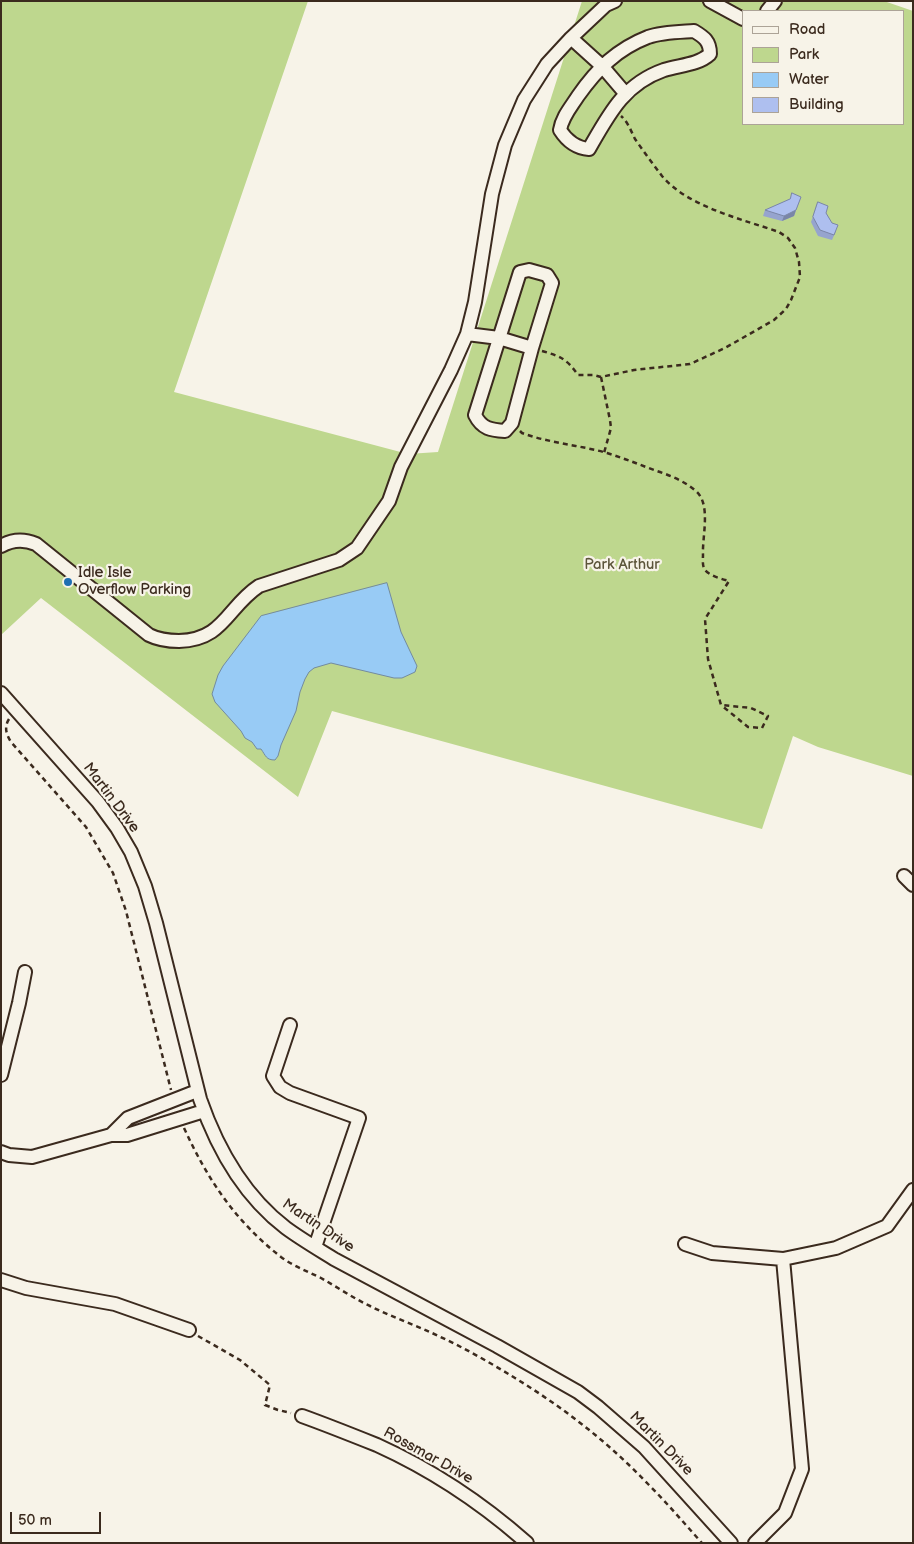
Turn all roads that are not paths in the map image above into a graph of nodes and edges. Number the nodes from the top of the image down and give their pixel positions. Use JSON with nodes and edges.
{"nodes":[{"id":1,"x":615,"y":1,"type":"edge"},
{"id":2,"x":710,"y":1,"type":"edge"},
{"id":3,"x":742,"y":17,"type":"edge"},
{"id":4,"x":571,"y":38,"type":"junction"},
{"id":5,"x":602,"y":66,"type":"junction"},
{"id":6,"x":625,"y":93,"type":"junction"},
{"id":7,"x":467,"y":334,"type":"junction"},
{"id":8,"x":499,"y":338,"type":"junction"},
{"id":9,"x":532,"y":348,"type":"junction"},
{"id":10,"x":1,"y":546,"type":"edge"},
{"id":11,"x":1,"y":694,"type":"edge"},
{"id":12,"x":26,"y":972,"type":"dead end"},
{"id":13,"x":290,"y":1025,"type":"dead end"},
{"id":14,"x":1,"y":1075,"type":"edge"},
{"id":15,"x":197,"y":1091,"type":"junction"},
{"id":16,"x":204,"y":1111,"type":"junction"},
{"id":17,"x":111,"y":1135,"type":"junction"},
{"id":18,"x":1,"y":1152,"type":"edge"},
{"id":19,"x":913,"y":1190,"type":"edge"},
{"id":20,"x":685,"y":1244,"type":"dead end"},
{"id":21,"x":314,"y":1247,"type":"junction"},
{"id":22,"x":783,"y":1259,"type":"junction"},
{"id":23,"x":1,"y":1280,"type":"edge"},
{"id":24,"x":189,"y":1330,"type":"road end"},
{"id":25,"x":302,"y":1416,"type":"road end"},
{"id":26,"x":726,"y":1541,"type":"edge"},
{"id":27,"x":527,"y":1543,"type":"edge"},
{"id":28,"x":755,"y":1543,"type":"edge"}],
"edges":[{"from":1,"to":4,"type":"street"},
{"from":2,"to":3,"type":"street"},
{"from":4,"to":5,"type":"street"},
{"from":4,"to":7,"type":"street"},
{"from":5,"to":6,"type":"street"},
{"from":5,"to":6,"type":"street"},
{"from":5,"to":6,"type":"street"},
{"from":7,"to":8,"type":"street"},
{"from":7,"to":10,"type":"street"},
{"from":8,"to":9,"type":"street"},
{"from":8,"to":9,"type":"street"},
{"from":8,"to":9,"type":"street"},
{"from":11,"to":15,"type":"street","name":"Martin Drive"},
{"from":12,"to":14,"type":"street"},
{"from":13,"to":21,"type":"street"},
{"from":15,"to":16,"type":"street","name":"Martin Drive"},
{"from":15,"to":17,"type":"street"},
{"from":16,"to":17,"type":"street"},
{"from":16,"to":21,"type":"street","name":"Martin Drive"},
{"from":17,"to":18,"type":"street"},
{"from":19,"to":22,"type":"street"},
{"from":20,"to":22,"type":"street"},
{"from":21,"to":26,"type":"street","name":"Martin Drive"},
{"from":22,"to":28,"type":"street"},
{"from":23,"to":24,"type":"street"},
{"from":25,"to":27,"type":"street","name":"Rossmar Drive"}]}
